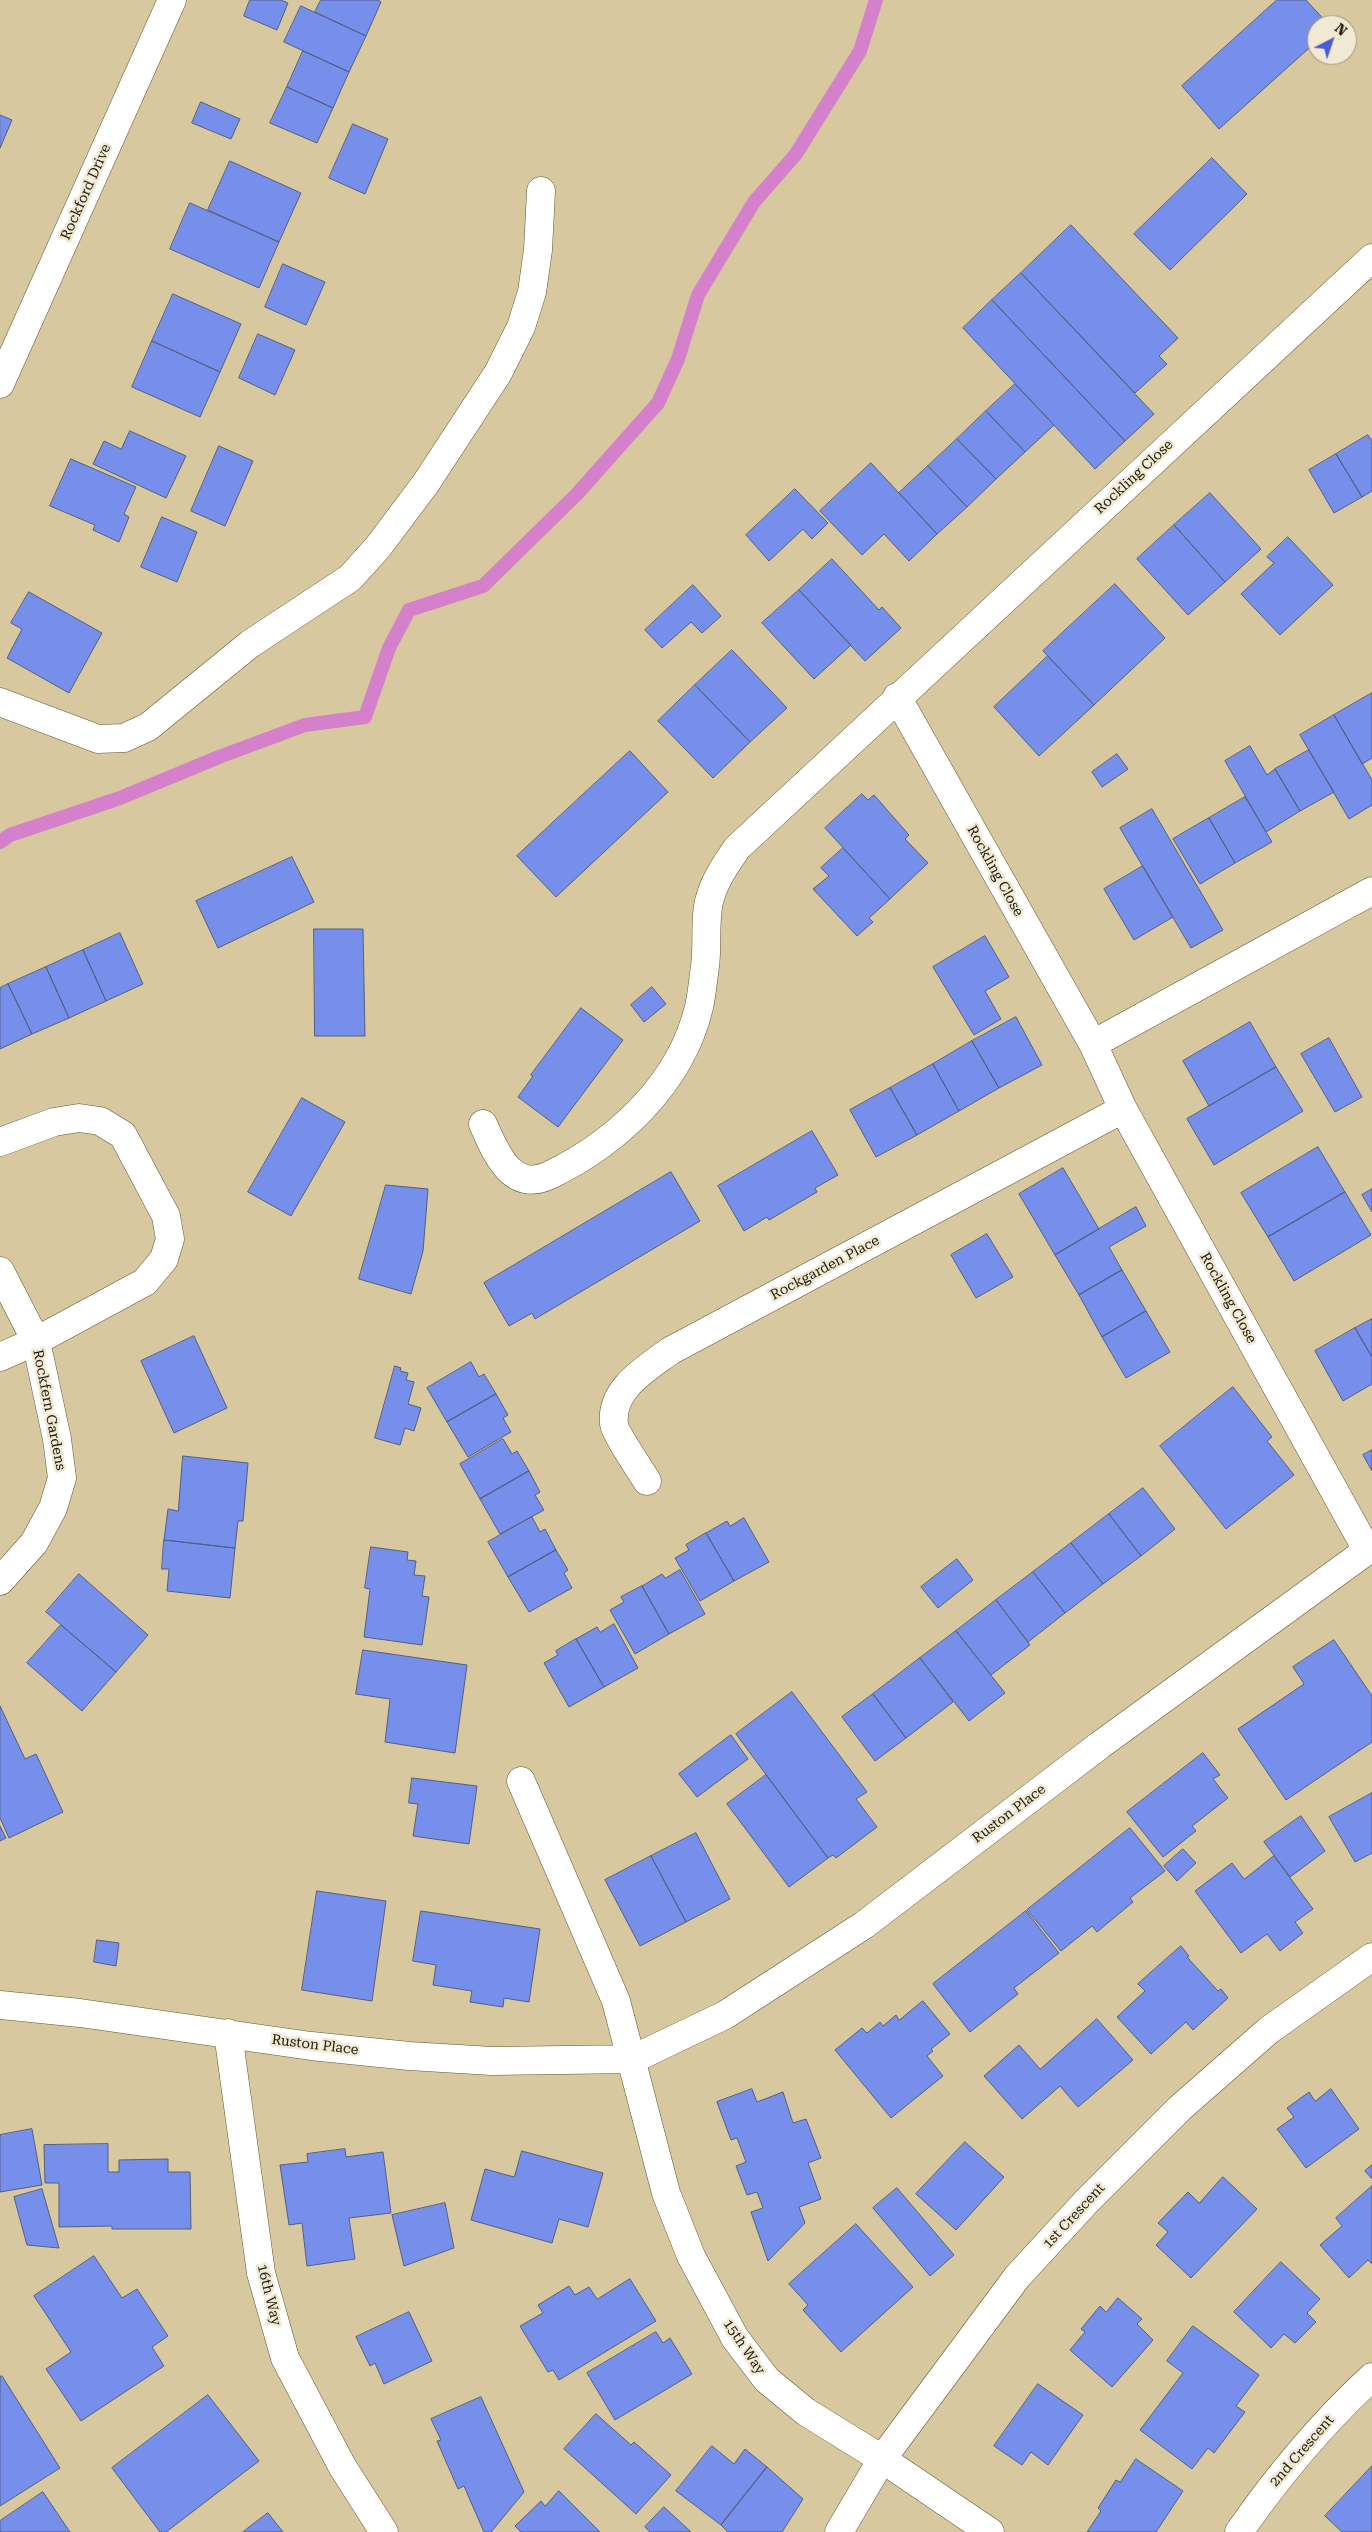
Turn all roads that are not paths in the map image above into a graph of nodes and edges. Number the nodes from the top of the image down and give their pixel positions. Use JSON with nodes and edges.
{"nodes":[{"id":1,"x":172,"y":0,"type":"edge"},
{"id":2,"x":541,"y":191,"type":"dead end"},
{"id":3,"x":1372,"y":258,"type":"edge"},
{"id":4,"x":0,"y":384,"type":"edge"},
{"id":5,"x":897,"y":697,"type":"junction"},
{"id":6,"x":0,"y":702,"type":"edge"},
{"id":7,"x":1372,"y":891,"type":"edge"},
{"id":8,"x":1093,"y":1044,"type":"junction"},
{"id":9,"x":1123,"y":1109,"type":"junction"},
{"id":10,"x":483,"y":1124,"type":"dead end"},
{"id":11,"x":0,"y":1142,"type":"edge"},
{"id":12,"x":0,"y":1271,"type":"edge"},
{"id":13,"x":36,"y":1341,"type":"junction"},
{"id":14,"x":0,"y":1357,"type":"edge"},
{"id":15,"x":647,"y":1481,"type":"dead end"},
{"id":16,"x":1369,"y":1549,"type":"edge"},
{"id":17,"x":0,"y":1581,"type":"edge"},
{"id":18,"x":521,"y":1781,"type":"dead end"},
{"id":19,"x":1372,"y":1957,"type":"edge"},
{"id":20,"x":0,"y":2006,"type":"edge"},
{"id":21,"x":228,"y":2033,"type":"junction"},
{"id":22,"x":633,"y":2059,"type":"junction"},
{"id":23,"x":1372,"y":2377,"type":"edge"},
{"id":24,"x":882,"y":2459,"type":"junction"},
{"id":25,"x":384,"y":2532,"type":"edge"},
{"id":26,"x":839,"y":2532,"type":"edge"},
{"id":27,"x":990,"y":2532,"type":"edge"},
{"id":28,"x":1239,"y":2532,"type":"edge"}],
"edges":[{"from":1,"to":4,"type":"street","name":"Rockford Drive"},
{"from":2,"to":6,"type":"street"},
{"from":3,"to":5,"type":"street","name":"Rockling Close"},
{"from":5,"to":8,"type":"street","name":"Rockling Close"},
{"from":5,"to":10,"type":"street","name":"Rockling Close"},
{"from":7,"to":8,"type":"street"},
{"from":8,"to":9,"type":"street","name":"Rockling Close"},
{"from":9,"to":15,"type":"street","name":"Rockgarden Place"},
{"from":9,"to":16,"type":"street","name":"Rockling Close"},
{"from":11,"to":13,"type":"street","name":"Rockfern Gardens"},
{"from":12,"to":13,"type":"street","name":"Rockfern Gardens"},
{"from":13,"to":14,"type":"street","name":"Rockfern Gardens"},
{"from":13,"to":17,"type":"street","name":"Rockfern Gardens"},
{"from":16,"to":22,"type":"street","name":"Ruston Place"},
{"from":18,"to":22,"type":"street"},
{"from":19,"to":24,"type":"street","name":"1st Crescent"},
{"from":20,"to":21,"type":"street","name":"Ruston Place"},
{"from":21,"to":22,"type":"street","name":"Ruston Place"},
{"from":21,"to":25,"type":"street","name":"16th Way"},
{"from":22,"to":24,"type":"street","name":"15th Way"},
{"from":23,"to":28,"type":"street","name":"2nd Crescent"},
{"from":24,"to":26,"type":"street","name":"1st Crescent"},
{"from":24,"to":27,"type":"street","name":"15th Way"}]}
